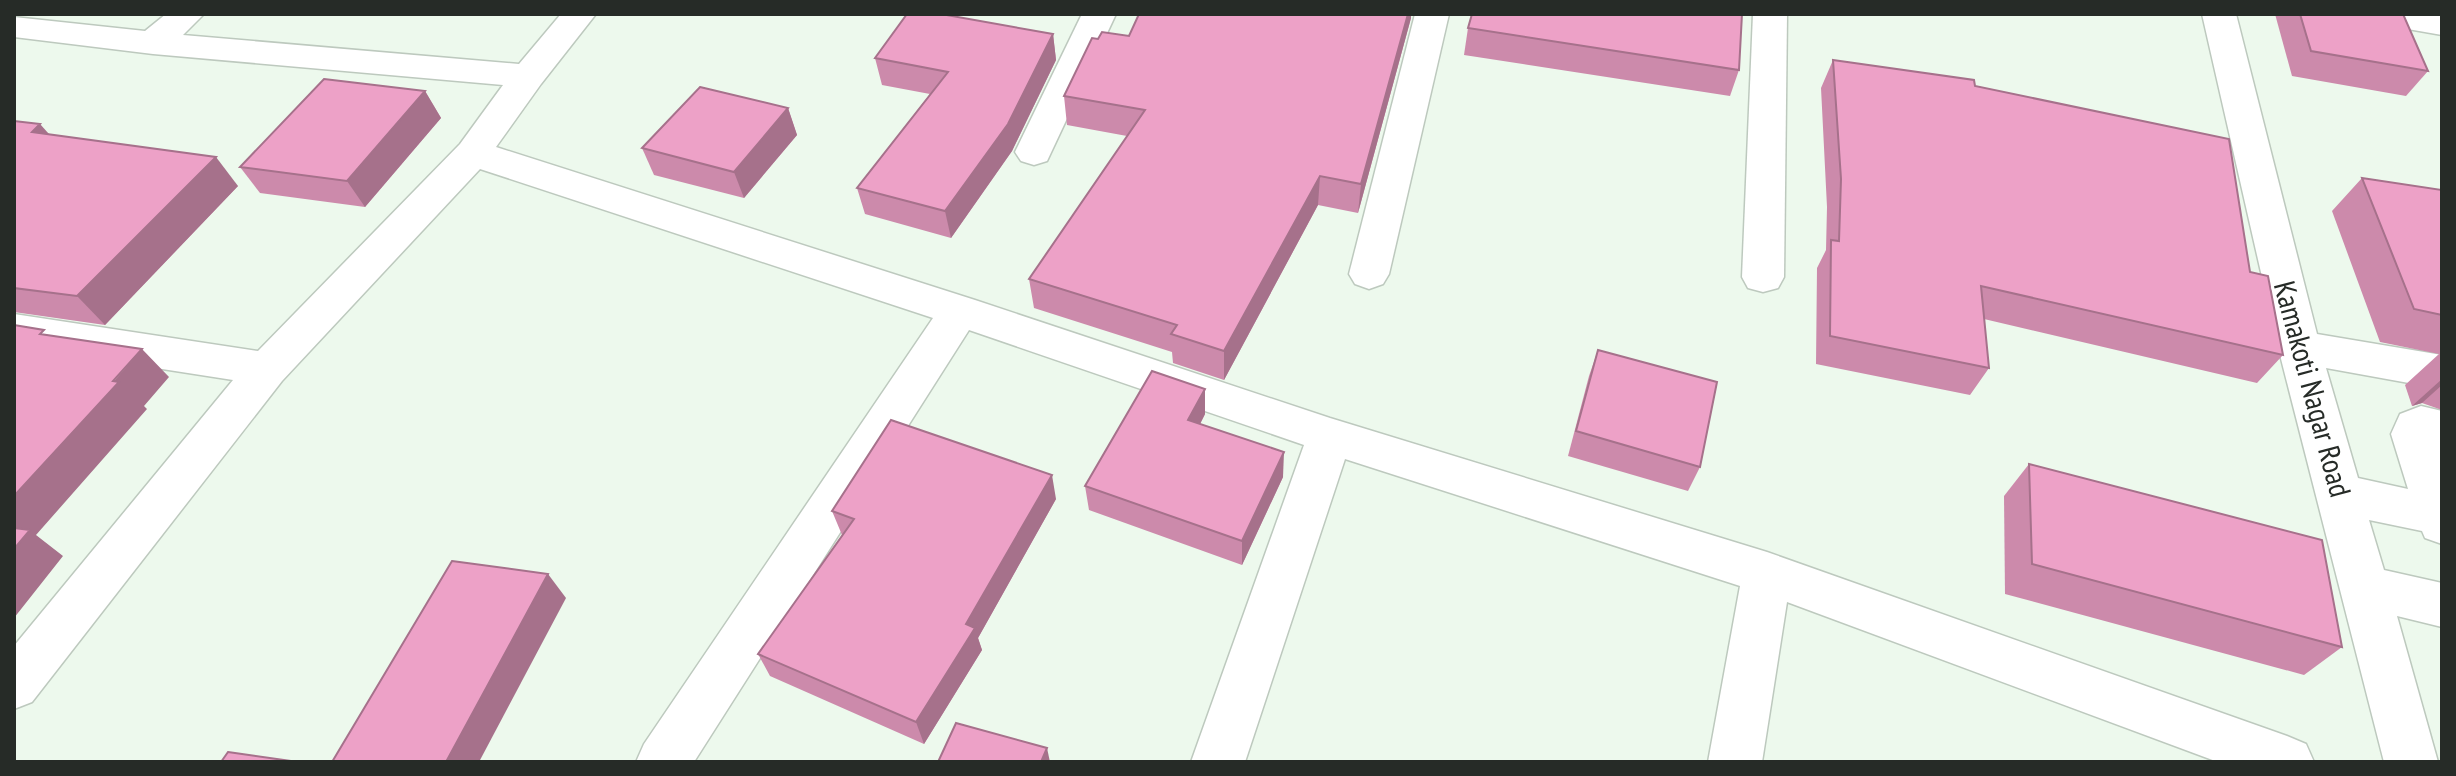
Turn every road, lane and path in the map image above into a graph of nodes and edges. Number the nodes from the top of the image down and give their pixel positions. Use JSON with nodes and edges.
{"nodes":[{"id":1,"x":187,"y":14,"type":"edge"},
{"id":2,"x":579,"y":14,"type":"edge"},
{"id":3,"x":1099,"y":14,"type":"edge"},
{"id":4,"x":1432,"y":14,"type":"edge"},
{"id":5,"x":1770,"y":14,"type":"edge"},
{"id":6,"x":2219,"y":14,"type":"edge"},
{"id":7,"x":2374,"y":14,"type":"edge"},
{"id":8,"x":2442,"y":25,"type":"edge"},
{"id":9,"x":14,"y":27,"type":"edge"},
{"id":10,"x":153,"y":43,"type":"junction"},
{"id":11,"x":528,"y":76,"type":"junction"},
{"id":12,"x":1034,"y":152,"type":"dead end"},
{"id":13,"x":473,"y":153,"type":"junction"},
{"id":14,"x":1369,"y":274,"type":"dead end"},
{"id":15,"x":1763,"y":277,"type":"dead end"},
{"id":16,"x":960,"y":311,"type":"junction"},
{"id":17,"x":14,"y":330,"type":"edge"},
{"id":18,"x":2299,"y":347,"type":"junction"},
{"id":19,"x":267,"y":369,"type":"junction"},
{"id":20,"x":2428,"y":370,"type":"edge"},
{"id":21,"x":2439,"y":429,"type":"edge"},
{"id":22,"x":1330,"y":436,"type":"junction"},
{"id":23,"x":2341,"y":502,"type":"junction"},
{"id":24,"x":2441,"y":523,"type":"edge"},
{"id":25,"x":1767,"y":573,"type":"junction"},
{"id":26,"x":2367,"y":598,"type":"junction"},
{"id":27,"x":2442,"y":605,"type":"edge"},
{"id":28,"x":2442,"y":626,"type":"edge"},
{"id":29,"x":14,"y":685,"type":"edge"},
{"id":30,"x":663,"y":762,"type":"edge"},
{"id":31,"x":1218,"y":762,"type":"edge"},
{"id":32,"x":1735,"y":762,"type":"edge"},
{"id":33,"x":2287,"y":762,"type":"edge"},
{"id":34,"x":2411,"y":762,"type":"edge"}],
"edges":[{"from":1,"to":10,"type":"street"},
{"from":2,"to":11,"type":"street"},
{"from":3,"to":12,"type":"street"},
{"from":4,"to":14,"type":"street"},
{"from":5,"to":15,"type":"street"},
{"from":6,"to":18,"type":"street","name":"Kamakoti Nagar Road"},
{"from":7,"to":8,"type":"street"},
{"from":9,"to":10,"type":"street"},
{"from":10,"to":11,"type":"street"},
{"from":11,"to":13,"type":"street"},
{"from":13,"to":16,"type":"street"},
{"from":13,"to":19,"type":"street"},
{"from":16,"to":22,"type":"street"},
{"from":16,"to":30,"type":"street"},
{"from":17,"to":19,"type":"street"},
{"from":18,"to":20,"type":"street"},
{"from":18,"to":23,"type":"street","name":"Kamakoti Nagar Road"},
{"from":19,"to":29,"type":"street"},
{"from":20,"to":21,"type":"street"},
{"from":21,"to":24,"type":"street"},
{"from":22,"to":25,"type":"street"},
{"from":22,"to":31,"type":"street"},
{"from":23,"to":24,"type":"street"},
{"from":23,"to":26,"type":"street","name":"Kamakoti Nagar Road"},
{"from":25,"to":32,"type":"street"},
{"from":25,"to":33,"type":"street"},
{"from":26,"to":27,"type":"street"},
{"from":26,"to":28,"type":"street"},
{"from":26,"to":34,"type":"street","name":"Kamakoti Nagar Road"}]}
